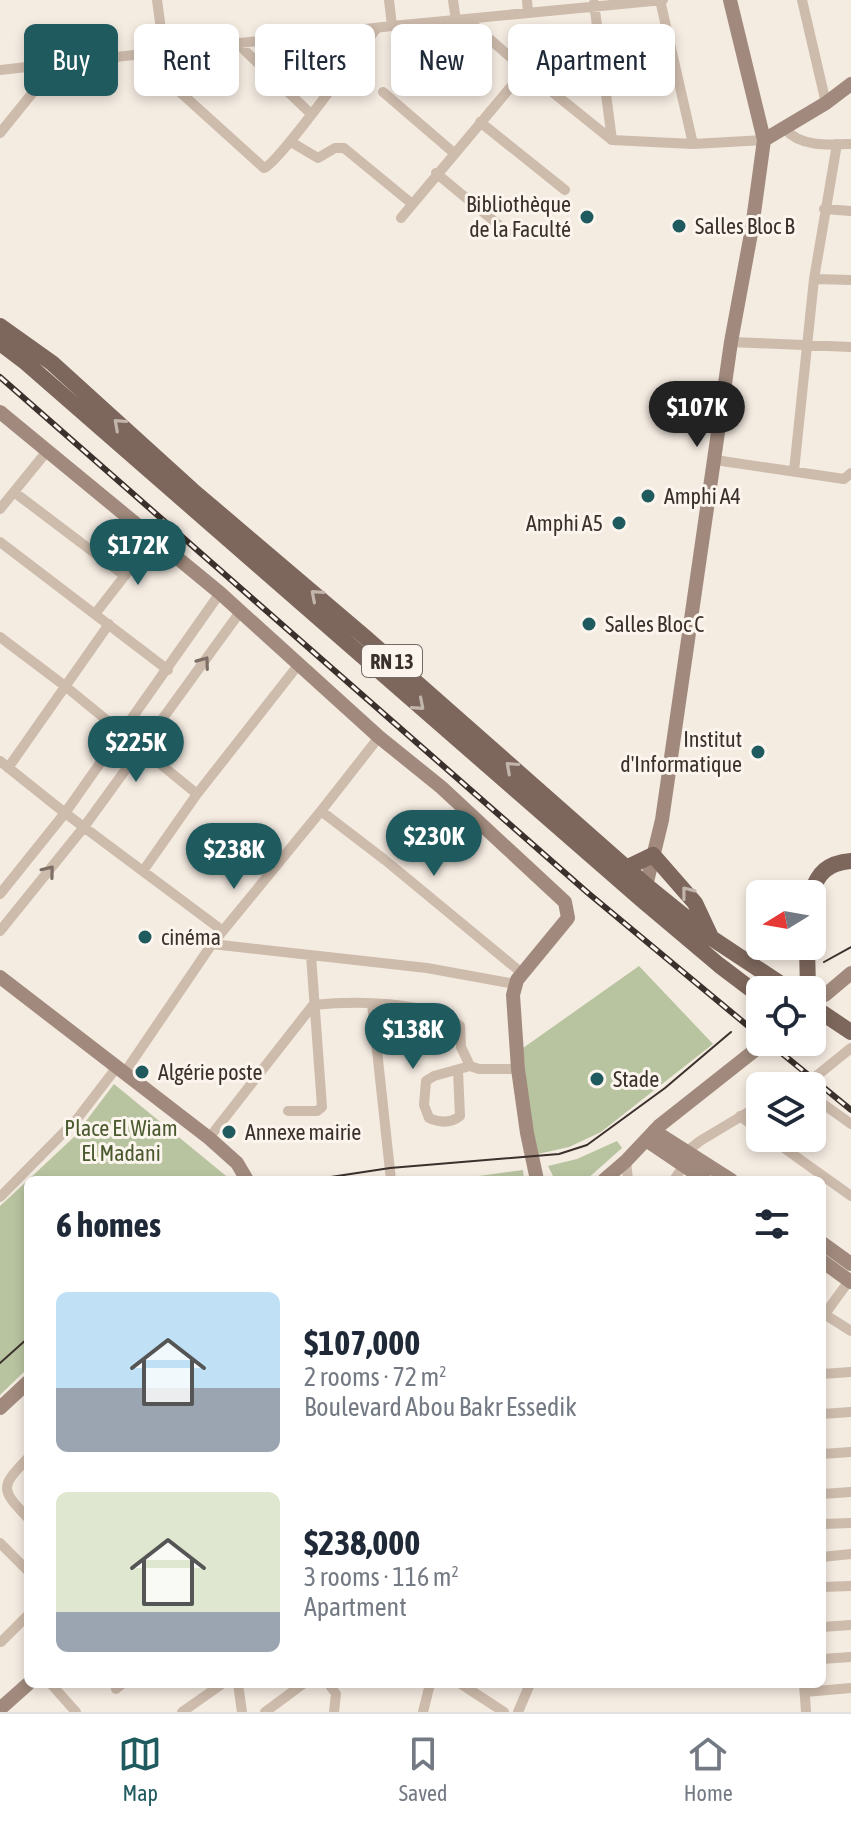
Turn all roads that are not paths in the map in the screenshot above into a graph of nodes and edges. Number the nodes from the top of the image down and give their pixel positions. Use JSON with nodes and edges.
{"nodes":[{"id":1,"x":157,"y":0,"type":"edge"},
{"id":2,"x":389,"y":0,"type":"edge"},
{"id":3,"x":453,"y":0,"type":"edge"},
{"id":4,"x":527,"y":0,"type":"edge"},
{"id":5,"x":662,"y":0,"type":"edge"},
{"id":6,"x":730,"y":0,"type":"edge"},
{"id":7,"x":802,"y":0,"type":"edge"},
{"id":8,"x":594,"y":3,"type":"edge"},
{"id":9,"x":528,"y":13,"type":"junction"},
{"id":10,"x":468,"y":20,"type":"junction"},
{"id":11,"x":456,"y":21,"type":"junction"},
{"id":12,"x":160,"y":24,"type":"edge"},
{"id":13,"x":392,"y":24,"type":"edge"},
{"id":14,"x":418,"y":24,"type":"edge"},
{"id":15,"x":391,"y":26,"type":"edge"},
{"id":16,"x":377,"y":28,"type":"junction"},
{"id":17,"x":239,"y":43,"type":"edge"},
{"id":18,"x":239,"y":45,"type":"edge"},
{"id":19,"x":508,"y":55,"type":"edge"},
{"id":20,"x":24,"y":67,"type":"edge"},
{"id":21,"x":0,"y":70,"type":"edge"},
{"id":22,"x":851,"y":84,"type":"edge"},
{"id":23,"x":508,"y":90,"type":"edge"},
{"id":24,"x":383,"y":92,"type":"dead end"},
{"id":25,"x":30,"y":96,"type":"edge"},
{"id":26,"x":184,"y":96,"type":"edge"},
{"id":27,"x":556,"y":96,"type":"edge"},
{"id":28,"x":826,"y":103,"type":"junction"},
{"id":29,"x":310,"y":113,"type":"junction"},
{"id":30,"x":480,"y":122,"type":"junction"},
{"id":31,"x":785,"y":129,"type":"junction"},
{"id":32,"x":0,"y":133,"type":"edge"},
{"id":33,"x":612,"y":140,"type":"junction"},
{"id":34,"x":764,"y":140,"type":"junction"},
{"id":35,"x":291,"y":142,"type":"junction"},
{"id":36,"x":693,"y":144,"type":"junction"},
{"id":37,"x":837,"y":144,"type":"junction"},
{"id":38,"x":851,"y":144,"type":"edge"},
{"id":39,"x":454,"y":153,"type":"junction"},
{"id":40,"x":436,"y":173,"type":"junction"},
{"id":41,"x":565,"y":190,"type":"dead end"},
{"id":42,"x":411,"y":203,"type":"junction"},
{"id":43,"x":824,"y":209,"type":"junction"},
{"id":44,"x":851,"y":211,"type":"edge"},
{"id":45,"x":401,"y":218,"type":"dead end"},
{"id":46,"x":507,"y":232,"type":"dead end"},
{"id":47,"x":814,"y":279,"type":"junction"},
{"id":48,"x":851,"y":280,"type":"edge"},
{"id":49,"x":0,"y":326,"type":"edge"},
{"id":50,"x":731,"y":342,"type":"junction"},
{"id":51,"x":0,"y":343,"type":"edge"},
{"id":52,"x":806,"y":347,"type":"junction"},
{"id":53,"x":851,"y":347,"type":"edge"},
{"id":54,"x":0,"y":412,"type":"edge"},
{"id":55,"x":48,"y":450,"type":"junction"},
{"id":56,"x":715,"y":460,"type":"junction"},
{"id":57,"x":794,"y":471,"type":"junction"},
{"id":58,"x":848,"y":476,"type":"edge"},
{"id":59,"x":14,"y":492,"type":"junction"},
{"id":60,"x":0,"y":509,"type":"edge"},
{"id":61,"x":154,"y":538,"type":"junction"},
{"id":62,"x":0,"y":542,"type":"edge"},
{"id":63,"x":125,"y":576,"type":"junction"},
{"id":64,"x":220,"y":593,"type":"junction"},
{"id":65,"x":240,"y":612,"type":"junction"},
{"id":66,"x":95,"y":614,"type":"junction"},
{"id":67,"x":109,"y":624,"type":"junction"},
{"id":68,"x":0,"y":637,"type":"edge"},
{"id":69,"x":299,"y":664,"type":"junction"},
{"id":70,"x":168,"y":670,"type":"junction"},
{"id":71,"x":65,"y":686,"type":"junction"},
{"id":72,"x":123,"y":732,"type":"junction"},
{"id":73,"x":379,"y":737,"type":"junction"},
{"id":74,"x":140,"y":748,"type":"junction"},
{"id":75,"x":4,"y":764,"type":"edge"},
{"id":76,"x":197,"y":794,"type":"junction"},
{"id":77,"x":321,"y":811,"type":"junction"},
{"id":78,"x":65,"y":813,"type":"junction"},
{"id":79,"x":84,"y":827,"type":"junction"},
{"id":80,"x":653,"y":855,"type":"junction"},
{"id":81,"x":851,"y":861,"type":"edge"},
{"id":82,"x":626,"y":868,"type":"junction"},
{"id":83,"x":143,"y":871,"type":"junction"},
{"id":84,"x":818,"y":880,"type":"edge"},
{"id":85,"x":645,"y":893,"type":"junction"},
{"id":86,"x":0,"y":894,"type":"edge"},
{"id":87,"x":0,"y":931,"type":"edge"},
{"id":88,"x":223,"y":931,"type":"junction"},
{"id":89,"x":710,"y":937,"type":"junction"},
{"id":90,"x":693,"y":942,"type":"junction"},
{"id":91,"x":212,"y":944,"type":"junction"},
{"id":92,"x":311,"y":955,"type":"junction"},
{"id":93,"x":851,"y":973,"type":"edge"},
{"id":94,"x":747,"y":976,"type":"edge"},
{"id":95,"x":769,"y":976,"type":"edge"},
{"id":96,"x":0,"y":977,"type":"edge"},
{"id":97,"x":519,"y":979,"type":"junction"},
{"id":98,"x":746,"y":985,"type":"edge"},
{"id":99,"x":826,"y":997,"type":"edge"},
{"id":100,"x":372,"y":1004,"type":"junction"},
{"id":101,"x":313,"y":1005,"type":"junction"},
{"id":102,"x":826,"y":1014,"type":"edge"},
{"id":103,"x":848,"y":1030,"type":"edge"},
{"id":104,"x":851,"y":1048,"type":"edge"},
{"id":105,"x":748,"y":1056,"type":"edge"},
{"id":106,"x":470,"y":1066,"type":"junction"},
{"id":107,"x":121,"y":1069,"type":"junction"},
{"id":108,"x":518,"y":1069,"type":"junction"},
{"id":109,"x":458,"y":1071,"type":"junction"},
{"id":110,"x":821,"y":1072,"type":"edge"},
{"id":111,"x":826,"y":1106,"type":"edge"},
{"id":112,"x":288,"y":1111,"type":"dead end"},
{"id":113,"x":746,"y":1113,"type":"edge"},
{"id":114,"x":740,"y":1116,"type":"junction"},
{"id":115,"x":746,"y":1120,"type":"edge"},
{"id":116,"x":851,"y":1124,"type":"edge"},
{"id":117,"x":650,"y":1135,"type":"junction"},
{"id":118,"x":209,"y":1138,"type":"junction"},
{"id":119,"x":790,"y":1152,"type":"edge"},
{"id":120,"x":683,"y":1158,"type":"junction"},
{"id":121,"x":626,"y":1161,"type":"junction"},
{"id":122,"x":245,"y":1176,"type":"edge"},
{"id":123,"x":391,"y":1176,"type":"edge"},
{"id":124,"x":538,"y":1176,"type":"edge"},
{"id":125,"x":609,"y":1176,"type":"edge"},
{"id":126,"x":628,"y":1176,"type":"edge"},
{"id":127,"x":676,"y":1176,"type":"edge"},
{"id":128,"x":701,"y":1176,"type":"edge"},
{"id":129,"x":720,"y":1176,"type":"edge"},
{"id":130,"x":823,"y":1176,"type":"edge"},
{"id":131,"x":826,"y":1178,"type":"edge"},
{"id":132,"x":2,"y":1190,"type":"edge"},
{"id":133,"x":851,"y":1196,"type":"edge"},
{"id":134,"x":826,"y":1246,"type":"edge"},
{"id":135,"x":826,"y":1264,"type":"edge"},
{"id":136,"x":851,"y":1264,"type":"edge"},
{"id":137,"x":850,"y":1280,"type":"edge"},
{"id":138,"x":826,"y":1312,"type":"edge"},
{"id":139,"x":826,"y":1318,"type":"edge"},
{"id":140,"x":851,"y":1331,"type":"edge"},
{"id":141,"x":851,"y":1372,"type":"edge"},
{"id":142,"x":826,"y":1374,"type":"edge"},
{"id":143,"x":24,"y":1386,"type":"edge"},
{"id":144,"x":0,"y":1408,"type":"edge"},
{"id":145,"x":851,"y":1412,"type":"edge"},
{"id":146,"x":826,"y":1414,"type":"edge"},
{"id":147,"x":851,"y":1452,"type":"edge"},
{"id":148,"x":826,"y":1454,"type":"edge"},
{"id":149,"x":24,"y":1462,"type":"edge"},
{"id":150,"x":851,"y":1492,"type":"edge"},
{"id":151,"x":826,"y":1494,"type":"edge"},
{"id":152,"x":4,"y":1502,"type":"edge"},
{"id":153,"x":24,"y":1515,"type":"edge"},
{"id":154,"x":851,"y":1523,"type":"edge"},
{"id":155,"x":826,"y":1524,"type":"edge"},
{"id":156,"x":0,"y":1543,"type":"edge"},
{"id":157,"x":851,"y":1554,"type":"edge"},
{"id":158,"x":826,"y":1557,"type":"edge"},
{"id":159,"x":24,"y":1567,"type":"edge"},
{"id":160,"x":851,"y":1586,"type":"edge"},
{"id":161,"x":826,"y":1587,"type":"edge"},
{"id":162,"x":24,"y":1619,"type":"edge"},
{"id":163,"x":851,"y":1625,"type":"edge"},
{"id":164,"x":826,"y":1627,"type":"edge"},
{"id":165,"x":1,"y":1642,"type":"edge"},
{"id":166,"x":851,"y":1657,"type":"edge"},
{"id":167,"x":826,"y":1659,"type":"edge"},
{"id":168,"x":24,"y":1688,"type":"edge"},
{"id":169,"x":55,"y":1688,"type":"edge"},
{"id":170,"x":216,"y":1688,"type":"edge"},
{"id":171,"x":239,"y":1688,"type":"edge"},
{"id":172,"x":298,"y":1688,"type":"edge"},
{"id":173,"x":332,"y":1688,"type":"edge"},
{"id":174,"x":429,"y":1688,"type":"edge"},
{"id":175,"x":467,"y":1688,"type":"edge"},
{"id":176,"x":528,"y":1688,"type":"edge"},
{"id":177,"x":805,"y":1688,"type":"edge"},
{"id":178,"x":851,"y":1688,"type":"edge"},
{"id":179,"x":0,"y":1709,"type":"edge"},
{"id":180,"x":76,"y":1712,"type":"edge"},
{"id":181,"x":182,"y":1712,"type":"edge"},
{"id":182,"x":242,"y":1712,"type":"edge"},
{"id":183,"x":265,"y":1712,"type":"edge"},
{"id":184,"x":334,"y":1712,"type":"edge"},
{"id":185,"x":423,"y":1712,"type":"edge"},
{"id":186,"x":504,"y":1712,"type":"edge"},
{"id":187,"x":518,"y":1712,"type":"edge"},
{"id":188,"x":806,"y":1712,"type":"edge"}],
"edges":[{"from":1,"to":12,"type":"street"},
{"from":2,"to":13,"type":"street"},
{"from":3,"to":11,"type":"street"},
{"from":4,"to":9,"type":"street"},
{"from":5,"to":8,"type":"street"},
{"from":5,"to":36,"type":"street"},
{"from":6,"to":34,"type":"street"},
{"from":7,"to":28,"type":"street"},
{"from":8,"to":9,"type":"street"},
{"from":8,"to":33,"type":"street"},
{"from":9,"to":10,"type":"street"},
{"from":10,"to":11,"type":"street"},
{"from":10,"to":19,"type":"street"},
{"from":11,"to":14,"type":"street"},
{"from":15,"to":16,"type":"street"},
{"from":16,"to":17,"type":"street"},
{"from":16,"to":29,"type":"street"},
{"from":18,"to":29,"type":"street"},
{"from":20,"to":21,"type":"street"},
{"from":22,"to":28,"type":"street"},
{"from":23,"to":30,"type":"street"},
{"from":24,"to":39,"type":"street"},
{"from":25,"to":32,"type":"street"},
{"from":26,"to":35,"type":"street"},
{"from":27,"to":33,"type":"street"},
{"from":28,"to":31,"type":"street"},
{"from":29,"to":35,"type":"street"},
{"from":30,"to":39,"type":"street"},
{"from":30,"to":41,"type":"street"},
{"from":31,"to":34,"type":"street"},
{"from":31,"to":37,"type":"street"},
{"from":33,"to":36,"type":"street"},
{"from":34,"to":36,"type":"street"},
{"from":34,"to":50,"type":"street"},
{"from":35,"to":42,"type":"street"},
{"from":37,"to":38,"type":"street"},
{"from":37,"to":43,"type":"street"},
{"from":39,"to":40,"type":"street"},
{"from":40,"to":42,"type":"street"},
{"from":40,"to":46,"type":"street"},
{"from":42,"to":45,"type":"street"},
{"from":43,"to":44,"type":"street"},
{"from":43,"to":47,"type":"street"},
{"from":47,"to":48,"type":"street"},
{"from":47,"to":52,"type":"street"},
{"from":82,"to":49,"type":"main road","number":"RN 13","one_way":true},
{"from":50,"to":52,"type":"street"},
{"from":50,"to":56,"type":"street"},
{"from":51,"to":85,"type":"main road","number":"RN 13","one_way":true},
{"from":52,"to":53,"type":"street"},
{"from":52,"to":57,"type":"street"},
{"from":54,"to":55,"type":"street"},
{"from":55,"to":59,"type":"street"},
{"from":55,"to":61,"type":"street"},
{"from":56,"to":57,"type":"street"},
{"from":56,"to":80,"type":"street"},
{"from":57,"to":58,"type":"street"},
{"from":59,"to":60,"type":"street"},
{"from":59,"to":63,"type":"street"},
{"from":61,"to":63,"type":"street"},
{"from":61,"to":64,"type":"street"},
{"from":62,"to":66,"type":"street"},
{"from":63,"to":66,"type":"street"},
{"from":64,"to":65,"type":"street"},
{"from":64,"to":70,"type":"street"},
{"from":65,"to":69,"type":"street"},
{"from":74,"to":65,"type":"street","one_way":true},
{"from":66,"to":67,"type":"street"},
{"from":67,"to":70,"type":"street"},
{"from":67,"to":71,"type":"street"},
{"from":68,"to":71,"type":"street"},
{"from":69,"to":73,"type":"street"},
{"from":69,"to":76,"type":"street"},
{"from":70,"to":72,"type":"street"},
{"from":71,"to":72,"type":"street"},
{"from":71,"to":75,"type":"street"},
{"from":72,"to":74,"type":"street"},
{"from":72,"to":78,"type":"street"},
{"from":73,"to":77,"type":"street"},
{"from":73,"to":97,"type":"street"},
{"from":74,"to":76,"type":"street"},
{"from":74,"to":79,"type":"street"},
{"from":75,"to":78,"type":"street"},
{"from":76,"to":83,"type":"street"},
{"from":77,"to":88,"type":"street"},
{"from":77,"to":97,"type":"street"},
{"from":78,"to":79,"type":"street"},
{"from":78,"to":86,"type":"street"},
{"from":79,"to":83,"type":"street"},
{"from":87,"to":79,"type":"street","one_way":true},
{"from":80,"to":82,"type":"main road"},
{"from":80,"to":85,"type":"street"},
{"from":89,"to":80,"type":"main road","one_way":true},
{"from":81,"to":84,"type":"main road"},
{"from":82,"to":85,"type":"main road","number":"RN 13"},
{"from":83,"to":88,"type":"street"},
{"from":85,"to":89,"type":"main road","number":"RN 13"},
{"from":85,"to":90,"type":"main road","number":"RN 13"},
{"from":88,"to":91,"type":"street"},
{"from":89,"to":95,"type":"main road","number":"RN 13"},
{"from":90,"to":94,"type":"main road"},
{"from":90,"to":98,"type":"main road","number":"RN 13"},
{"from":91,"to":92,"type":"street"},
{"from":91,"to":107,"type":"street"},
{"from":92,"to":97,"type":"street"},
{"from":92,"to":101,"type":"street"},
{"from":93,"to":99,"type":"street"},
{"from":96,"to":107,"type":"street"},
{"from":97,"to":108,"type":"street"},
{"from":100,"to":101,"type":"street"},
{"from":100,"to":106,"type":"street"},
{"from":100,"to":123,"type":"street"},
{"from":101,"to":112,"type":"street"},
{"from":101,"to":118,"type":"street"},
{"from":102,"to":103,"type":"main road"},
{"from":104,"to":110,"type":"street"},
{"from":105,"to":117,"type":"street"},
{"from":106,"to":108,"type":"street"},
{"from":106,"to":109,"type":"street"},
{"from":107,"to":118,"type":"street"},
{"from":107,"to":132,"type":"street"},
{"from":108,"to":124,"type":"street"},
{"from":109,"to":109,"type":"street"},
{"from":111,"to":116,"type":"street"},
{"from":113,"to":114,"type":"street"},
{"from":114,"to":115,"type":"street"},
{"from":114,"to":120,"type":"street"},
{"from":117,"to":120,"type":"street"},
{"from":117,"to":121,"type":"street"},
{"from":118,"to":122,"type":"street"},
{"from":119,"to":130,"type":"street"},
{"from":120,"to":127,"type":"street"},
{"from":120,"to":128,"type":"street"},
{"from":120,"to":129,"type":"street"},
{"from":121,"to":125,"type":"street"},
{"from":121,"to":126,"type":"street"},
{"from":131,"to":133,"type":"street"},
{"from":134,"to":136,"type":"street"},
{"from":135,"to":137,"type":"street"},
{"from":137,"to":138,"type":"street"},
{"from":139,"to":140,"type":"street"},
{"from":141,"to":142,"type":"street"},
{"from":143,"to":144,"type":"street"},
{"from":145,"to":146,"type":"street"},
{"from":147,"to":148,"type":"street"},
{"from":149,"to":152,"type":"street"},
{"from":150,"to":151,"type":"street"},
{"from":152,"to":153,"type":"street"},
{"from":154,"to":155,"type":"street"},
{"from":156,"to":159,"type":"street"},
{"from":157,"to":158,"type":"street"},
{"from":160,"to":161,"type":"street"},
{"from":162,"to":165,"type":"street"},
{"from":163,"to":164,"type":"street"},
{"from":166,"to":167,"type":"street"},
{"from":168,"to":179,"type":"street"},
{"from":169,"to":180,"type":"street"},
{"from":170,"to":181,"type":"street"},
{"from":171,"to":182,"type":"street"},
{"from":172,"to":183,"type":"street"},
{"from":173,"to":184,"type":"street"},
{"from":174,"to":185,"type":"street"},
{"from":175,"to":186,"type":"street"},
{"from":176,"to":187,"type":"street"},
{"from":177,"to":178,"type":"street"},
{"from":177,"to":188,"type":"street"}]}
